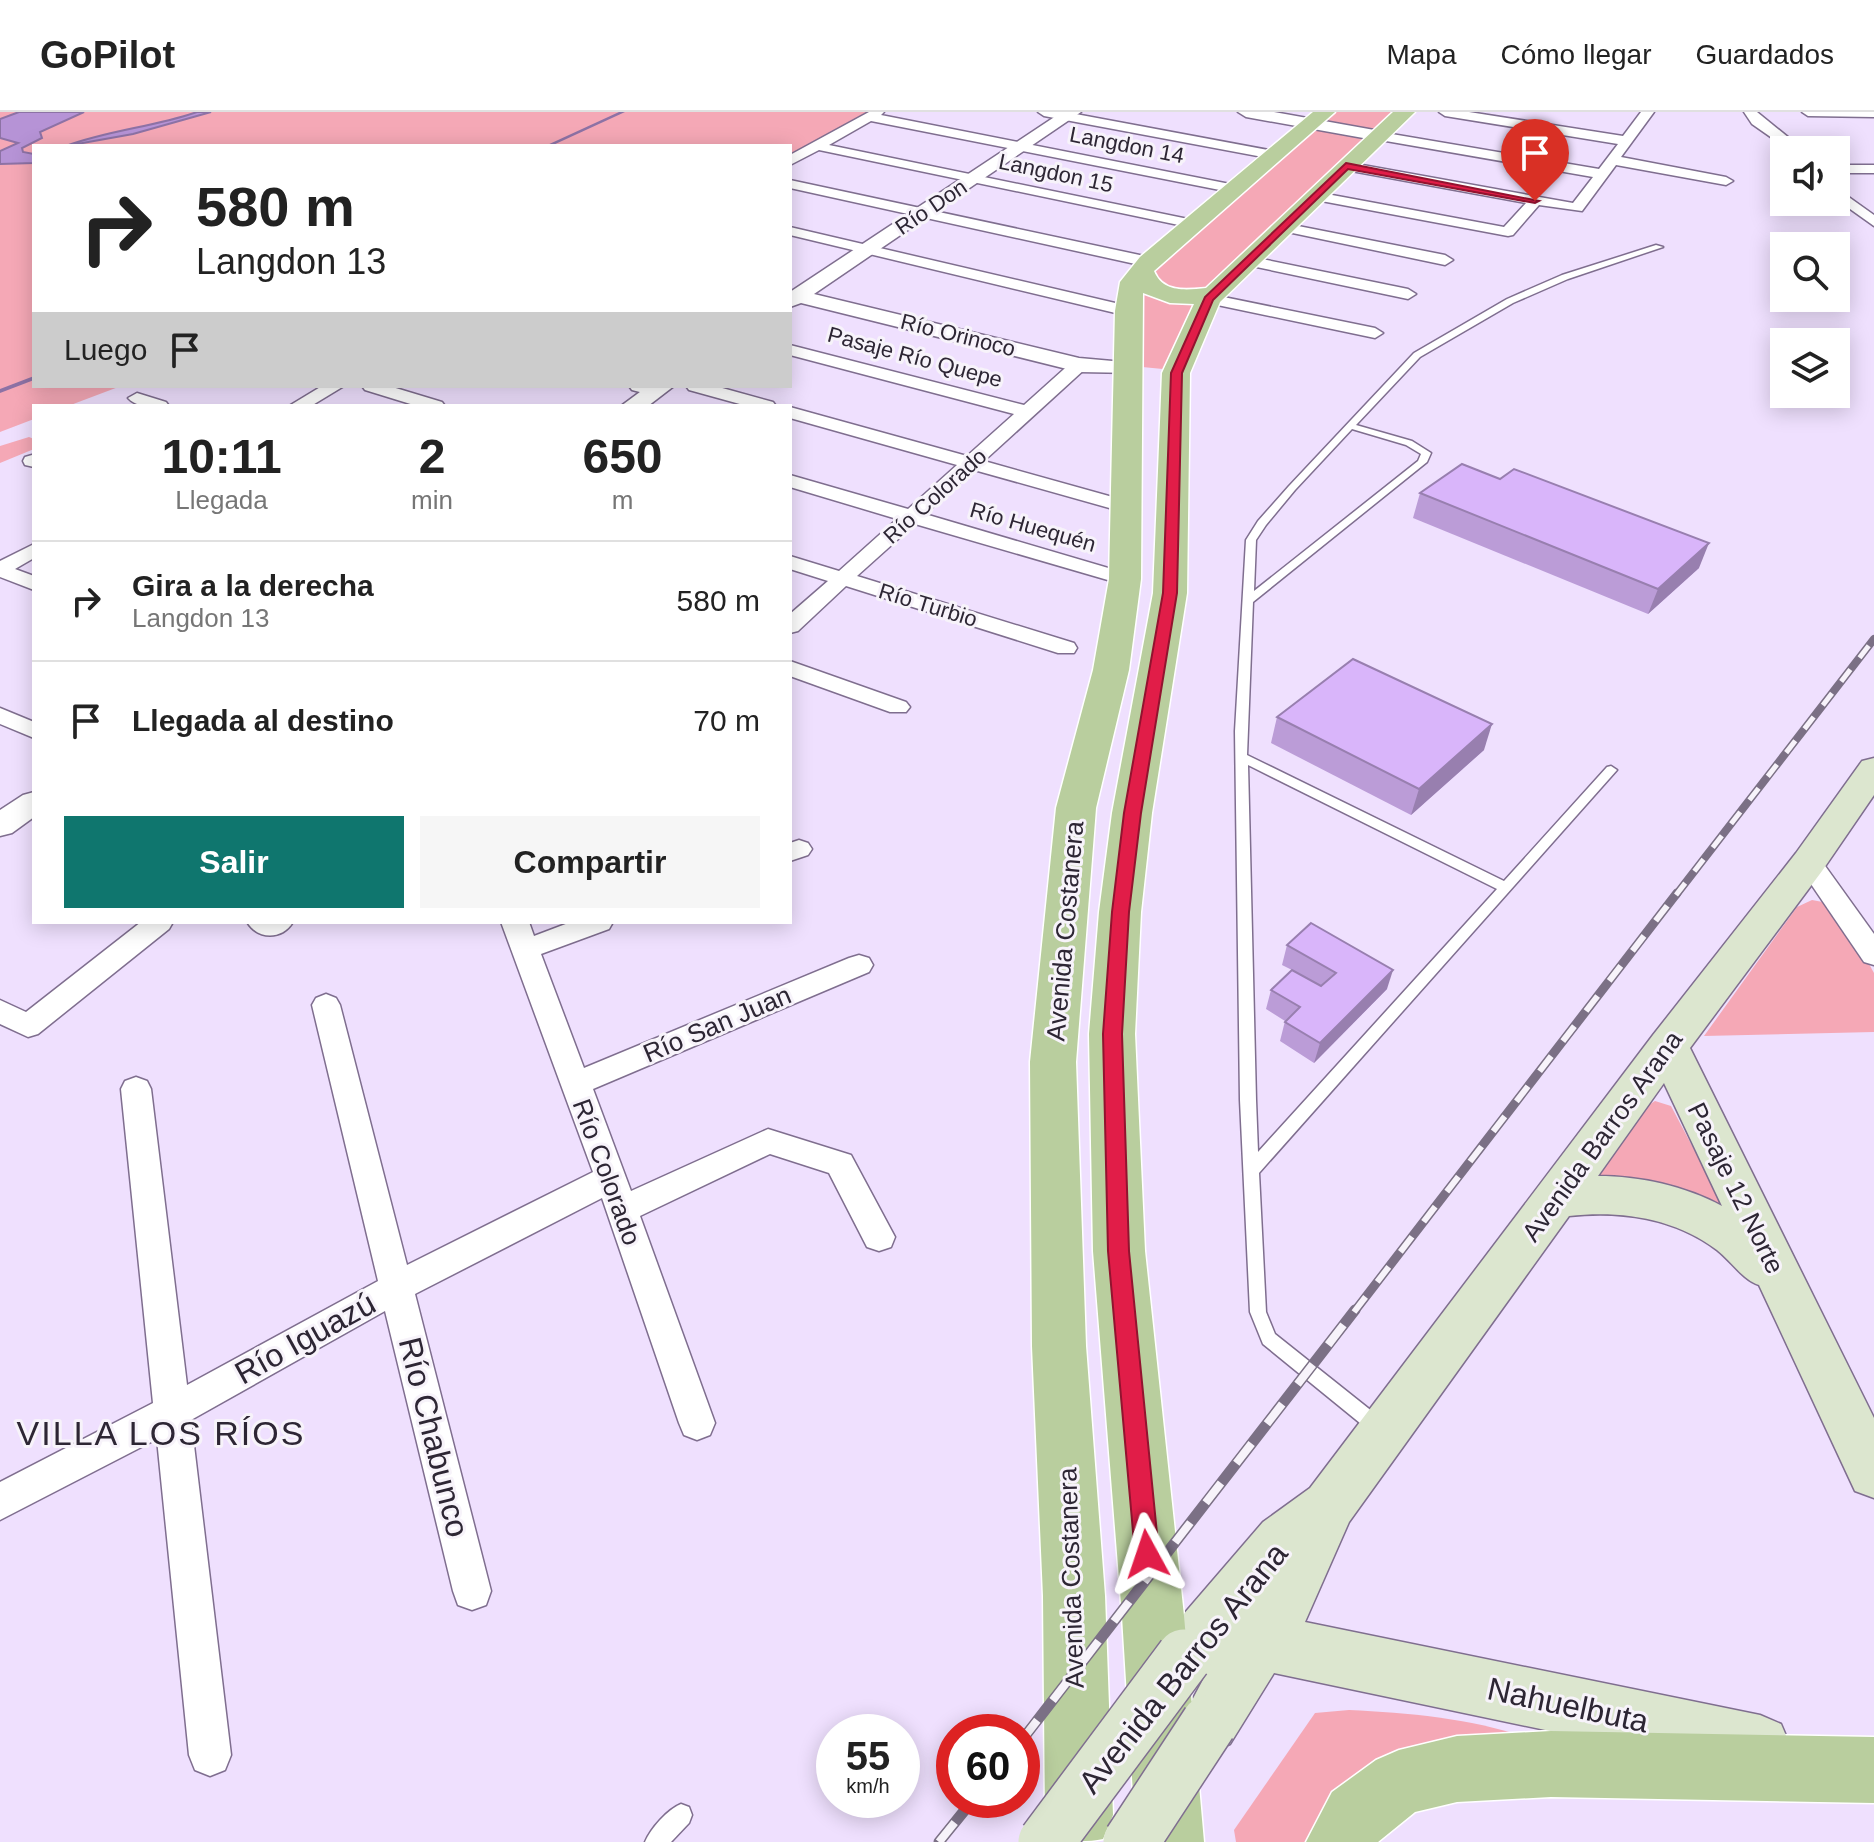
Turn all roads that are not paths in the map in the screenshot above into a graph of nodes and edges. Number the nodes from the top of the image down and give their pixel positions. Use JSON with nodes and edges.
{"nodes":[{"id":1,"x":1044,"y":112,"type":"edge"},
{"id":2,"x":1246,"y":112,"type":"edge"},
{"id":3,"x":1445,"y":112,"type":"edge"},
{"id":4,"x":1645,"y":112,"type":"edge"},
{"id":5,"x":1750,"y":112,"type":"edge"},
{"id":6,"x":1808,"y":112,"type":"edge"},
{"id":7,"x":1874,"y":113,"type":"edge"},
{"id":8,"x":874,"y":114,"type":"edge"},
{"id":9,"x":1070,"y":114,"type":"edge"},
{"id":10,"x":1844,"y":114,"type":"edge"},
{"id":11,"x":1318,"y":118,"type":"edge"},
{"id":12,"x":1393,"y":124,"type":"edge"},
{"id":13,"x":1864,"y":128,"type":"dead end"},
{"id":14,"x":1778,"y":136,"type":"edge"},
{"id":15,"x":1627,"y":141,"type":"junction"},
{"id":16,"x":817,"y":146,"type":"junction"},
{"id":17,"x":1021,"y":147,"type":"junction"},
{"id":18,"x":1274,"y":155,"type":"junction"},
{"id":19,"x":792,"y":160,"type":"edge"},
{"id":20,"x":1613,"y":160,"type":"junction"},
{"id":21,"x":1346,"y":166,"type":"junction"},
{"id":22,"x":1850,"y":169,"type":"edge"},
{"id":23,"x":1874,"y":169,"type":"edge"},
{"id":24,"x":1602,"y":174,"type":"junction"},
{"id":25,"x":974,"y":179,"type":"junction"},
{"id":26,"x":1726,"y":181,"type":"dead end"},
{"id":27,"x":792,"y":184,"type":"edge"},
{"id":28,"x":1235,"y":189,"type":"junction"},
{"id":29,"x":1316,"y":196,"type":"junction"},
{"id":30,"x":1535,"y":201,"type":"junction"},
{"id":31,"x":1850,"y":203,"type":"edge"},
{"id":32,"x":923,"y":213,"type":"junction"},
{"id":33,"x":1874,"y":222,"type":"edge"},
{"id":34,"x":1193,"y":224,"type":"junction"},
{"id":35,"x":1283,"y":227,"type":"junction"},
{"id":36,"x":792,"y":231,"type":"edge"},
{"id":37,"x":1659,"y":247,"type":"dead end"},
{"id":38,"x":868,"y":249,"type":"junction"},
{"id":39,"x":1445,"y":260,"type":"dead end"},
{"id":40,"x":1247,"y":261,"type":"junction"},
{"id":41,"x":1145,"y":267,"type":"junction"},
{"id":42,"x":1408,"y":294,"type":"dead end"},
{"id":43,"x":793,"y":297,"type":"edge"},
{"id":44,"x":1211,"y":297,"type":"junction"},
{"id":45,"x":1128,"y":311,"type":"junction"},
{"id":46,"x":1375,"y":333,"type":"dead end"},
{"id":47,"x":792,"y":351,"type":"edge"},
{"id":48,"x":1079,"y":365,"type":"junction"},
{"id":49,"x":1127,"y":368,"type":"junction"},
{"id":50,"x":331,"y":388,"type":"edge"},
{"id":51,"x":378,"y":388,"type":"edge"},
{"id":52,"x":652,"y":388,"type":"edge"},
{"id":53,"x":702,"y":388,"type":"edge"},
{"id":54,"x":137,"y":398,"type":"dead end"},
{"id":55,"x":154,"y":404,"type":"edge"},
{"id":56,"x":302,"y":404,"type":"edge"},
{"id":57,"x":430,"y":404,"type":"edge"},
{"id":58,"x":635,"y":404,"type":"edge"},
{"id":59,"x":760,"y":404,"type":"edge"},
{"id":60,"x":1028,"y":412,"type":"junction"},
{"id":61,"x":792,"y":413,"type":"edge"},
{"id":62,"x":1350,"y":426,"type":"junction"},
{"id":63,"x":972,"y":463,"type":"junction"},
{"id":64,"x":792,"y":482,"type":"edge"},
{"id":65,"x":1127,"y":507,"type":"junction"},
{"id":66,"x":912,"y":517,"type":"junction"},
{"id":67,"x":32,"y":551,"type":"edge"},
{"id":68,"x":792,"y":563,"type":"edge"},
{"id":69,"x":0,"y":570,"type":"edge"},
{"id":70,"x":843,"y":578,"type":"junction"},
{"id":71,"x":1125,"y":579,"type":"junction"},
{"id":72,"x":32,"y":583,"type":"edge"},
{"id":73,"x":1248,"y":601,"type":"junction"},
{"id":74,"x":792,"y":624,"type":"edge"},
{"id":75,"x":1066,"y":648,"type":"dead end"},
{"id":76,"x":792,"y":669,"type":"edge"},
{"id":77,"x":898,"y":707,"type":"dead end"},
{"id":78,"x":0,"y":715,"type":"edge"},
{"id":79,"x":32,"y":730,"type":"edge"},
{"id":80,"x":1243,"y":758,"type":"junction"},
{"id":81,"x":1874,"y":769,"type":"edge"},
{"id":82,"x":1611,"y":770,"type":"dead end"},
{"id":83,"x":1809,"y":862,"type":"junction"},
{"id":84,"x":1506,"y":888,"type":"junction"},
{"id":85,"x":156,"y":924,"type":"edge"},
{"id":86,"x":588,"y":924,"type":"edge"},
{"id":87,"x":519,"y":936,"type":"edge"},
{"id":88,"x":1874,"y":955,"type":"edge"},
{"id":89,"x":859,"y":965,"type":"dead end"},
{"id":90,"x":326,"y":1005,"type":"dead end"},
{"id":91,"x":0,"y":1011,"type":"edge"},
{"id":92,"x":1668,"y":1046,"type":"junction"},
{"id":93,"x":575,"y":1084,"type":"junction"},
{"id":94,"x":136,"y":1089,"type":"dead end"},
{"id":95,"x":1252,"y":1170,"type":"junction"},
{"id":96,"x":616,"y":1194,"type":"junction"},
{"id":97,"x":1557,"y":1198,"type":"junction"},
{"id":98,"x":879,"y":1237,"type":"dead end"},
{"id":99,"x":397,"y":1287,"type":"junction"},
{"id":100,"x":1783,"y":1287,"type":"junction"},
{"id":101,"x":172,"y":1412,"type":"junction"},
{"id":102,"x":697,"y":1423,"type":"dead end"},
{"id":103,"x":1384,"y":1431,"type":"junction"},
{"id":104,"x":1874,"y":1473,"type":"edge"},
{"id":105,"x":0,"y":1502,"type":"edge"},
{"id":106,"x":1330,"y":1504,"type":"junction"},
{"id":107,"x":472,"y":1591,"type":"dead end"},
{"id":108,"x":1263,"y":1642,"type":"junction"},
{"id":109,"x":1185,"y":1729,"type":"junction"},
{"id":110,"x":210,"y":1755,"type":"dead end"},
{"id":111,"x":1874,"y":1769,"type":"edge"},
{"id":112,"x":681,"y":1815,"type":"dead end"},
{"id":113,"x":656,"y":1842,"type":"edge"},
{"id":114,"x":1046,"y":1842,"type":"edge"},
{"id":115,"x":1079,"y":1842,"type":"edge"},
{"id":116,"x":1131,"y":1842,"type":"edge"},
{"id":117,"x":1170,"y":1842,"type":"edge"},
{"id":118,"x":1340,"y":1842,"type":"edge"}],
"edges":[{"from":1,"to":9,"type":"street"},
{"from":2,"to":11,"type":"street"},
{"from":3,"to":15,"type":"street"},
{"from":4,"to":15,"type":"street"},
{"from":5,"to":14,"type":"street"},
{"from":6,"to":10,"type":"street"},
{"from":7,"to":10,"type":"street"},
{"from":8,"to":16,"type":"street"},
{"from":8,"to":17,"type":"street","name":"Langdon 14"},
{"from":9,"to":17,"type":"street","name":"Río Don"},
{"from":9,"to":18,"type":"street"},
{"from":10,"to":13,"type":"street"},
{"from":11,"to":12,"type":"street"},
{"from":11,"to":18,"type":"main road","name":"Avenida Costanera"},
{"from":12,"to":21,"type":"main road","name":"Avenida Costanera"},
{"from":12,"to":24,"type":"street"},
{"from":15,"to":20,"type":"street"},
{"from":16,"to":19,"type":"street"},
{"from":16,"to":25,"type":"street","name":"Langdon 15"},
{"from":17,"to":25,"type":"street","name":"Río Don"},
{"from":17,"to":28,"type":"street","name":"Langdon 14"},
{"from":18,"to":28,"type":"main road","name":"Avenida Costanera"},
{"from":20,"to":24,"type":"street"},
{"from":20,"to":26,"type":"street"},
{"from":21,"to":29,"type":"main road","name":"Avenida Costanera"},
{"from":21,"to":30,"type":"street"},
{"from":22,"to":23,"type":"street"},
{"from":24,"to":30,"type":"street"},
{"from":25,"to":32,"type":"street","name":"Río Don"},
{"from":25,"to":34,"type":"street","name":"Langdon 15"},
{"from":27,"to":32,"type":"street"},
{"from":28,"to":34,"type":"main road","name":"Avenida Costanera"},
{"from":29,"to":30,"type":"street"},
{"from":29,"to":35,"type":"main road","name":"Avenida Costanera"},
{"from":31,"to":33,"type":"street"},
{"from":32,"to":38,"type":"street","name":"Río Don"},
{"from":32,"to":41,"type":"street"},
{"from":34,"to":41,"type":"main road","name":"Avenida Costanera"},
{"from":35,"to":39,"type":"street"},
{"from":35,"to":40,"type":"main road","name":"Avenida Costanera"},
{"from":36,"to":38,"type":"street"},
{"from":37,"to":62,"type":"lane"},
{"from":38,"to":43,"type":"street","name":"Río Don"},
{"from":38,"to":45,"type":"street"},
{"from":40,"to":42,"type":"street"},
{"from":40,"to":44,"type":"main road","name":"Avenida Costanera"},
{"from":41,"to":44,"type":"main road"},
{"from":41,"to":45,"type":"main road","name":"Avenida Costanera"},
{"from":43,"to":48,"type":"street","name":"Río Orinoco"},
{"from":44,"to":46,"type":"street"},
{"from":44,"to":109,"type":"main road","name":"Avenida Costanera"},
{"from":45,"to":49,"type":"main road","name":"Avenida Costanera"},
{"from":47,"to":60,"type":"street","name":"Pasaje Río Quepe"},
{"from":48,"to":49,"type":"street","name":"Río Orinoco"},
{"from":48,"to":60,"type":"street","name":"Río Colorado"},
{"from":49,"to":65,"type":"main road","name":"Avenida Costanera"},
{"from":50,"to":56,"type":"street"},
{"from":51,"to":57,"type":"street"},
{"from":52,"to":58,"type":"street"},
{"from":53,"to":59,"type":"street"},
{"from":54,"to":55,"type":"street"},
{"from":60,"to":63,"type":"street","name":"Río Colorado"},
{"from":61,"to":63,"type":"street"},
{"from":62,"to":73,"type":"lane"},
{"from":62,"to":73,"type":"lane"},
{"from":63,"to":65,"type":"street"},
{"from":63,"to":66,"type":"street","name":"Río Colorado"},
{"from":64,"to":66,"type":"street","name":"Río Huequén"},
{"from":65,"to":71,"type":"main road","name":"Avenida Costanera"},
{"from":66,"to":70,"type":"street","name":"Río Colorado"},
{"from":66,"to":71,"type":"street","name":"Río Huequén"},
{"from":67,"to":69,"type":"street"},
{"from":68,"to":70,"type":"street","name":"Río Turbio"},
{"from":69,"to":72,"type":"street"},
{"from":70,"to":74,"type":"street","name":"Río Colorado"},
{"from":70,"to":75,"type":"street","name":"Río Turbio"},
{"from":71,"to":115,"type":"main road","name":"Avenida Costanera"},
{"from":73,"to":80,"type":"lane"},
{"from":76,"to":77,"type":"street"},
{"from":78,"to":79,"type":"street"},
{"from":80,"to":84,"type":"lane"},
{"from":80,"to":95,"type":"lane"},
{"from":81,"to":83,"type":"main road","name":"Avenida Barros Arana"},
{"from":82,"to":84,"type":"lane"},
{"from":83,"to":88,"type":"street"},
{"from":83,"to":92,"type":"main road","name":"Avenida Barros Arana"},
{"from":84,"to":95,"type":"lane"},
{"from":85,"to":91,"type":"street"},
{"from":86,"to":87,"type":"street"},
{"from":87,"to":93,"type":"street","name":"Río Colorado"},
{"from":89,"to":93,"type":"street","name":"Río San Juan"},
{"from":90,"to":99,"type":"street","name":"Río Chabunco"},
{"from":92,"to":97,"type":"main road","name":"Avenida Barros Arana"},
{"from":92,"to":100,"type":"main road","name":"Pasaje 12 Norte"},
{"from":93,"to":96,"type":"street","name":"Río Colorado"},
{"from":94,"to":101,"type":"street"},
{"from":95,"to":103,"type":"lane"},
{"from":96,"to":98,"type":"street","name":"Río Iguazú"},
{"from":96,"to":99,"type":"street","name":"Río Iguazú"},
{"from":96,"to":102,"type":"street","name":"Río Colorado"},
{"from":97,"to":100,"type":"main road","name":"Pasaje 12 Norte"},
{"from":97,"to":103,"type":"main road","name":"Avenida Barros Arana"},
{"from":99,"to":101,"type":"street","name":"Río Iguazú"},
{"from":99,"to":107,"type":"street","name":"Río Chabunco"},
{"from":100,"to":104,"type":"main road","name":"Pasaje 12 Norte"},
{"from":101,"to":105,"type":"street","name":"Río Iguazú"},
{"from":101,"to":110,"type":"street"},
{"from":103,"to":106,"type":"main road","name":"Avenida Barros Arana"},
{"from":106,"to":108,"type":"main road","name":"Avenida Barros Arana"},
{"from":106,"to":114,"type":"main road","name":"Avenida Barros Arana","bridge":true},
{"from":108,"to":109,"type":"main road","name":"Avenida Barros Arana"},
{"from":108,"to":111,"type":"main road","name":"Nahuelbuta"},
{"from":109,"to":116,"type":"main road","name":"Avenida Barros Arana","bridge":true},
{"from":109,"to":117,"type":"main road","name":"Avenida Costanera"},
{"from":111,"to":118,"type":"main road"},
{"from":112,"to":113,"type":"lane"}]}
